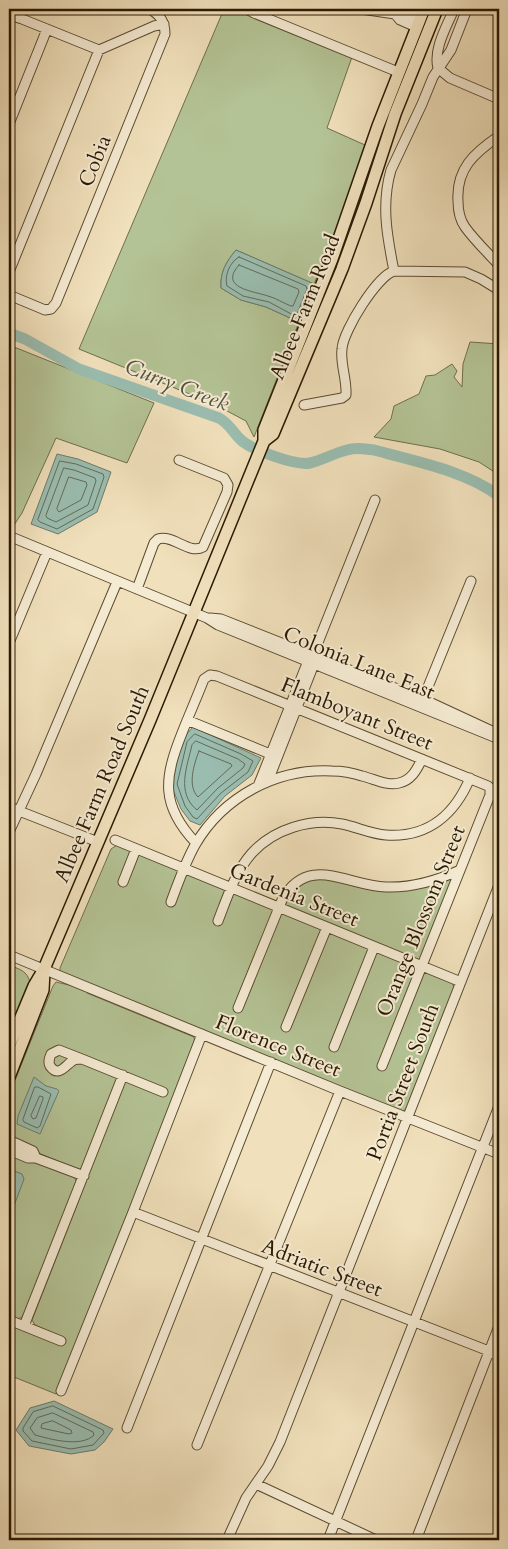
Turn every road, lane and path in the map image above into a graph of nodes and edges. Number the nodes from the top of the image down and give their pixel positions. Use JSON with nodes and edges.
{"nodes":[{"id":1,"x":149,"y":9,"type":"edge"},
{"id":2,"x":247,"y":9,"type":"edge"},
{"id":3,"x":361,"y":9,"type":"edge"},
{"id":4,"x":437,"y":9,"type":"edge"},
{"id":5,"x":454,"y":9,"type":"edge"},
{"id":6,"x":467,"y":9,"type":"edge"},
{"id":7,"x":9,"y":15,"type":"edge"},
{"id":8,"x":420,"y":18,"type":"edge"},
{"id":9,"x":164,"y":24,"type":"junction"},
{"id":10,"x":47,"y":29,"type":"junction"},
{"id":11,"x":410,"y":44,"type":"junction"},
{"id":12,"x":99,"y":50,"type":"junction"},
{"id":13,"x":438,"y":68,"type":"junction"},
{"id":14,"x":398,"y":72,"type":"junction"},
{"id":15,"x":499,"y":99,"type":"edge"},
{"id":16,"x":9,"y":124,"type":"edge"},
{"id":17,"x":499,"y":136,"type":"edge"},
{"id":18,"x":380,"y":158,"type":"junction"},
{"id":19,"x":499,"y":265,"type":"edge"},
{"id":20,"x":394,"y":271,"type":"junction"},
{"id":21,"x":9,"y":272,"type":"edge"},
{"id":22,"x":499,"y":290,"type":"edge"},
{"id":23,"x":9,"y":295,"type":"edge"},
{"id":24,"x":304,"y":405,"type":"dead end"},
{"id":25,"x":264,"y":441,"type":"junction"},
{"id":26,"x":179,"y":460,"type":"dead end"},
{"id":27,"x":375,"y":500,"type":"dead end"},
{"id":28,"x":9,"y":536,"type":"edge"},
{"id":29,"x":47,"y":552,"type":"junction"},
{"id":30,"x":471,"y":581,"type":"dead end"},
{"id":31,"x":117,"y":582,"type":"junction"},
{"id":32,"x":137,"y":589,"type":"junction"},
{"id":33,"x":194,"y":612,"type":"junction"},
{"id":34,"x":9,"y":643,"type":"edge"},
{"id":35,"x":312,"y":660,"type":"junction"},
{"id":36,"x":421,"y":703,"type":"junction"},
{"id":37,"x":293,"y":707,"type":"junction"},
{"id":38,"x":187,"y":720,"type":"junction"},
{"id":39,"x":499,"y":734,"type":"edge"},
{"id":40,"x":499,"y":738,"type":"edge"},
{"id":41,"x":274,"y":756,"type":"junction"},
{"id":42,"x":422,"y":759,"type":"junction"},
{"id":43,"x":470,"y":778,"type":"junction"},
{"id":44,"x":268,"y":781,"type":"junction"},
{"id":45,"x":258,"y":786,"type":"junction"},
{"id":46,"x":490,"y":788,"type":"joint"},
{"id":47,"x":13,"y":809,"type":"edge"},
{"id":48,"x":9,"y":832,"type":"edge"},
{"id":49,"x":114,"y":840,"type":"dead end"},
{"id":50,"x":98,"y":842,"type":"junction"},
{"id":51,"x":196,"y":843,"type":"junction"},
{"id":52,"x":136,"y":849,"type":"junction"},
{"id":53,"x":184,"y":869,"type":"junction"},
{"id":54,"x":460,"y":870,"type":"junction"},
{"id":55,"x":123,"y":882,"type":"dead end"},
{"id":56,"x":499,"y":885,"type":"edge"},
{"id":57,"x":231,"y":888,"type":"junction"},
{"id":58,"x":171,"y":902,"type":"dead end"},
{"id":59,"x":279,"y":907,"type":"junction"},
{"id":60,"x":218,"y":920,"type":"dead end"},
{"id":61,"x":327,"y":927,"type":"junction"},
{"id":62,"x":374,"y":947,"type":"junction"},
{"id":63,"x":9,"y":955,"type":"edge"},
{"id":64,"x":423,"y":966,"type":"junction"},
{"id":65,"x":44,"y":970,"type":"junction"},
{"id":66,"x":461,"y":982,"type":"junction"},
{"id":67,"x":238,"y":1008,"type":"dead end"},
{"id":68,"x":286,"y":1027,"type":"dead end"},
{"id":69,"x":202,"y":1034,"type":"junction"},
{"id":70,"x":9,"y":1046,"type":"edge"},
{"id":71,"x":334,"y":1047,"type":"dead end"},
{"id":72,"x":82,"y":1059,"type":"dead end"},
{"id":73,"x":271,"y":1062,"type":"junction"},
{"id":74,"x":382,"y":1066,"type":"dead end"},
{"id":75,"x":123,"y":1075,"type":"junction"},
{"id":76,"x":9,"y":1077,"type":"edge"},
{"id":77,"x":340,"y":1091,"type":"junction"},
{"id":78,"x":163,"y":1092,"type":"dead end"},
{"id":79,"x":499,"y":1106,"type":"edge"},
{"id":80,"x":408,"y":1117,"type":"junction"},
{"id":81,"x":11,"y":1146,"type":"edge"},
{"id":82,"x":483,"y":1148,"type":"junction"},
{"id":83,"x":499,"y":1154,"type":"edge"},
{"id":84,"x":84,"y":1176,"type":"junction"},
{"id":85,"x":133,"y":1212,"type":"junction"},
{"id":86,"x":201,"y":1239,"type":"junction"},
{"id":87,"x":270,"y":1266,"type":"junction"},
{"id":88,"x":340,"y":1293,"type":"junction"},
{"id":89,"x":9,"y":1320,"type":"edge"},
{"id":90,"x":414,"y":1322,"type":"junction"},
{"id":91,"x":24,"y":1326,"type":"junction"},
{"id":92,"x":499,"y":1326,"type":"edge"},
{"id":93,"x":61,"y":1341,"type":"dead end"},
{"id":94,"x":490,"y":1351,"type":"junction"},
{"id":95,"x":499,"y":1355,"type":"edge"},
{"id":96,"x":61,"y":1391,"type":"dead end"},
{"id":97,"x":127,"y":1428,"type":"dead end"},
{"id":98,"x":197,"y":1445,"type":"dead end"},
{"id":99,"x":256,"y":1484,"type":"junction"},
{"id":100,"x":336,"y":1522,"type":"junction"},
{"id":101,"x":227,"y":1540,"type":"edge"},
{"id":102,"x":328,"y":1540,"type":"edge"},
{"id":103,"x":376,"y":1540,"type":"edge"},
{"id":104,"x":416,"y":1540,"type":"edge"}],
"edges":[{"from":1,"to":9,"type":"street"},
{"from":2,"to":14,"type":"street"},
{"from":3,"to":8,"type":"street"},
{"from":4,"to":18,"type":"main road","name":"Albee Farm Road"},
{"from":5,"to":13,"type":"street"},
{"from":6,"to":13,"type":"street"},
{"from":7,"to":10,"type":"street"},
{"from":8,"to":11,"type":"main road","name":"Albee Farm Road"},
{"from":9,"to":12,"type":"street"},
{"from":9,"to":23,"type":"street","name":"Cobia"},
{"from":10,"to":12,"type":"street"},
{"from":10,"to":16,"type":"street"},
{"from":11,"to":14,"type":"main road","name":"Albee Farm Road"},
{"from":11,"to":18,"type":"main road"},
{"from":12,"to":21,"type":"street"},
{"from":13,"to":15,"type":"street"},
{"from":13,"to":20,"type":"street"},
{"from":14,"to":25,"type":"main road","name":"Albee Farm Road"},
{"from":17,"to":19,"type":"street"},
{"from":18,"to":25,"type":"main road","name":"Albee Farm Road"},
{"from":20,"to":22,"type":"street"},
{"from":20,"to":24,"type":"street"},
{"from":25,"to":33,"type":"main road","name":"Albee Farm Road"},
{"from":26,"to":32,"type":"street"},
{"from":27,"to":35,"type":"street"},
{"from":28,"to":29,"type":"street","name":"Colonia Lane East"},
{"from":29,"to":31,"type":"street","name":"Colonia Lane East"},
{"from":29,"to":34,"type":"street"},
{"from":30,"to":36,"type":"street"},
{"from":31,"to":32,"type":"street","name":"Colonia Lane East"},
{"from":31,"to":47,"type":"street"},
{"from":32,"to":33,"type":"street","name":"Colonia Lane East"},
{"from":33,"to":35,"type":"street","name":"Colonia Lane East"},
{"from":33,"to":50,"type":"main road","name":"Albee Farm Road South"},
{"from":35,"to":36,"type":"street","name":"Colonia Lane East"},
{"from":35,"to":37,"type":"street"},
{"from":36,"to":39,"type":"street","name":"Colonia Lane East"},
{"from":36,"to":40,"type":"street","name":"Colonia Lane East"},
{"from":37,"to":38,"type":"street","name":"Flamboyant Street"},
{"from":37,"to":41,"type":"street"},
{"from":37,"to":42,"type":"street","name":"Flamboyant Street"},
{"from":38,"to":41,"type":"street"},
{"from":38,"to":51,"type":"street"},
{"from":41,"to":44,"type":"street"},
{"from":41,"to":45,"type":"street"},
{"from":42,"to":43,"type":"street","name":"Flamboyant Street"},
{"from":42,"to":44,"type":"street"},
{"from":43,"to":46,"type":"street","name":"Flamboyant Street"},
{"from":43,"to":57,"type":"street"},
{"from":44,"to":45,"type":"street"},
{"from":45,"to":51,"type":"street"},
{"from":46,"to":54,"type":"street","name":"Orange Blossom Street"},
{"from":47,"to":48,"type":"street"},
{"from":47,"to":50,"type":"street"},
{"from":49,"to":52,"type":"street","name":"Gardenia Street"},
{"from":50,"to":65,"type":"main road","name":"Albee Farm Road South"},
{"from":51,"to":53,"type":"street"},
{"from":52,"to":53,"type":"street","name":"Gardenia Street"},
{"from":52,"to":55,"type":"street"},
{"from":53,"to":57,"type":"street","name":"Gardenia Street"},
{"from":53,"to":58,"type":"street"},
{"from":54,"to":59,"type":"street"},
{"from":54,"to":64,"type":"street","name":"Orange Blossom Street"},
{"from":56,"to":66,"type":"street","name":"Portia Street South"},
{"from":57,"to":59,"type":"street","name":"Gardenia Street"},
{"from":57,"to":60,"type":"street"},
{"from":59,"to":61,"type":"street","name":"Gardenia Street"},
{"from":59,"to":67,"type":"street"},
{"from":61,"to":62,"type":"street","name":"Gardenia Street"},
{"from":61,"to":68,"type":"street"},
{"from":62,"to":64,"type":"street","name":"Gardenia Street"},
{"from":62,"to":71,"type":"street"},
{"from":63,"to":65,"type":"street","name":"Florence Street"},
{"from":64,"to":66,"type":"street","name":"Gardenia Street"},
{"from":64,"to":74,"type":"street","name":"Orange Blossom Street"},
{"from":65,"to":69,"type":"street","name":"Florence Street"},
{"from":65,"to":70,"type":"main road","name":"Albee Farm Road South"},
{"from":65,"to":76,"type":"main road","name":"Albee Farm Road South"},
{"from":66,"to":80,"type":"street","name":"Portia Street South"},
{"from":69,"to":73,"type":"street","name":"Florence Street"},
{"from":69,"to":85,"type":"street"},
{"from":72,"to":75,"type":"street"},
{"from":73,"to":77,"type":"street","name":"Florence Street"},
{"from":73,"to":86,"type":"street"},
{"from":75,"to":78,"type":"street"},
{"from":75,"to":84,"type":"street"},
{"from":77,"to":80,"type":"street","name":"Florence Street"},
{"from":77,"to":87,"type":"street"},
{"from":79,"to":82,"type":"street"},
{"from":80,"to":82,"type":"street","name":"Florence Street"},
{"from":80,"to":88,"type":"street","name":"Portia Street South"},
{"from":81,"to":84,"type":"street"},
{"from":82,"to":83,"type":"street","name":"Florence Street"},
{"from":82,"to":90,"type":"street"},
{"from":84,"to":91,"type":"street"},
{"from":85,"to":86,"type":"street","name":"Adriatic Street"},
{"from":85,"to":96,"type":"street"},
{"from":86,"to":87,"type":"street","name":"Adriatic Street"},
{"from":86,"to":97,"type":"street"},
{"from":87,"to":88,"type":"street","name":"Adriatic Street"},
{"from":87,"to":98,"type":"street"},
{"from":88,"to":90,"type":"street","name":"Adriatic Street"},
{"from":88,"to":99,"type":"street","name":"Portia Street South"},
{"from":89,"to":91,"type":"street"},
{"from":90,"to":94,"type":"street","name":"Adriatic Street"},
{"from":90,"to":100,"type":"street"},
{"from":91,"to":93,"type":"street"},
{"from":92,"to":94,"type":"street"},
{"from":94,"to":95,"type":"street","name":"Adriatic Street"},
{"from":94,"to":104,"type":"street"},
{"from":99,"to":100,"type":"street"},
{"from":99,"to":101,"type":"street","name":"Portia Street South"},
{"from":100,"to":102,"type":"street"},
{"from":100,"to":103,"type":"street"}]}
